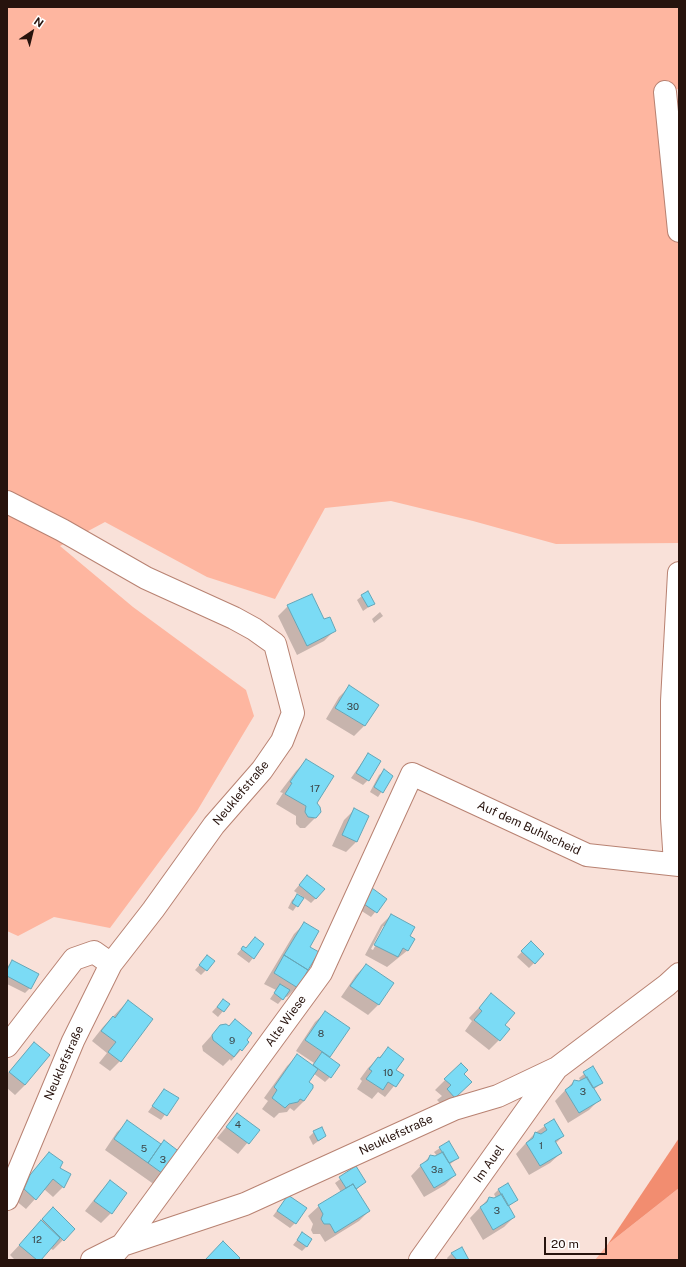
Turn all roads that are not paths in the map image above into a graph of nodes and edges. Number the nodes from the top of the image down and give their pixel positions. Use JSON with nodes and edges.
{"nodes":[{"id":1,"x":665,"y":92,"type":"dead end"},
{"id":2,"x":679,"y":231,"type":"edge"},
{"id":3,"x":7,"y":502,"type":"edge"},
{"id":4,"x":679,"y":573,"type":"edge"},
{"id":5,"x":412,"y":774,"type":"joint"},
{"id":6,"x":677,"y":865,"type":"edge"},
{"id":7,"x":111,"y":964,"type":"junction"},
{"id":8,"x":679,"y":974,"type":"edge"},
{"id":9,"x":7,"y":1046,"type":"edge"},
{"id":10,"x":557,"y":1068,"type":"junction"},
{"id":11,"x":7,"y":1199,"type":"edge"},
{"id":12,"x":115,"y":1253,"type":"edge"},
{"id":13,"x":92,"y":1260,"type":"edge"},
{"id":14,"x":420,"y":1260,"type":"edge"}],
"edges":[{"from":1,"to":2,"type":"street"},
{"from":3,"to":7,"type":"street","name":"Neuklefstraße"},
{"from":4,"to":6,"type":"street","name":"Auf dem Buhlscheid"},
{"from":5,"to":6,"type":"street","name":"Auf dem Buhlscheid"},
{"from":5,"to":12,"type":"street","name":"Alte Wiese"},
{"from":7,"to":9,"type":"street"},
{"from":7,"to":11,"type":"street","name":"Neuklefstraße"},
{"from":8,"to":10,"type":"street","name":"Neuklefstraße"},
{"from":10,"to":12,"type":"street","name":"Neuklefstraße"},
{"from":10,"to":14,"type":"street","name":"Im Auel"},
{"from":12,"to":13,"type":"street","name":"Neuklefstraße"}]}
